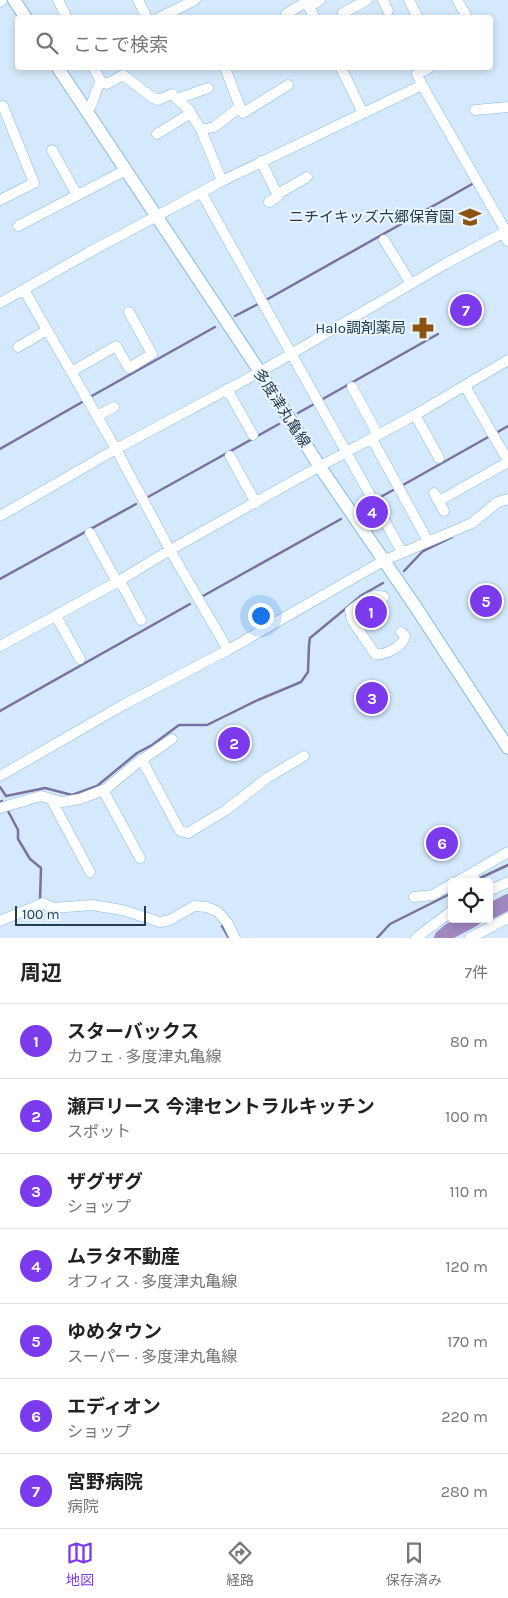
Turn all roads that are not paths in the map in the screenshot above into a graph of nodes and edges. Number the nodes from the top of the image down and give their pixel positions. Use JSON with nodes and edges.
{"nodes":[{"id":1,"x":14,"y":0,"type":"edge"},
{"id":2,"x":58,"y":0,"type":"edge"},
{"id":3,"x":138,"y":0,"type":"edge"},
{"id":4,"x":195,"y":0,"type":"edge"},
{"id":5,"x":320,"y":0,"type":"edge"},
{"id":6,"x":367,"y":0,"type":"edge"},
{"id":7,"x":383,"y":0,"type":"edge"},
{"id":8,"x":409,"y":0,"type":"edge"},
{"id":9,"x":457,"y":0,"type":"edge"},
{"id":10,"x":309,"y":7,"type":"junction"},
{"id":11,"x":388,"y":11,"type":"dead end"},
{"id":12,"x":343,"y":13,"type":"dead end"},
{"id":13,"x":286,"y":14,"type":"dead end"},
{"id":14,"x":24,"y":15,"type":"edge"},
{"id":15,"x":65,"y":15,"type":"edge"},
{"id":16,"x":146,"y":15,"type":"edge"},
{"id":17,"x":165,"y":15,"type":"edge"},
{"id":18,"x":313,"y":15,"type":"edge"},
{"id":19,"x":416,"y":15,"type":"edge"},
{"id":20,"x":466,"y":15,"type":"dead end"},
{"id":21,"x":59,"y":70,"type":"edge"},
{"id":22,"x":95,"y":70,"type":"edge"},
{"id":23,"x":226,"y":70,"type":"edge"},
{"id":24,"x":342,"y":70,"type":"edge"},
{"id":25,"x":426,"y":70,"type":"edge"},
{"id":26,"x":101,"y":82,"type":"junction"},
{"id":27,"x":288,"y":85,"type":"dead end"},
{"id":28,"x":422,"y":85,"type":"junction"},
{"id":29,"x":208,"y":88,"type":"dead end"},
{"id":30,"x":177,"y":99,"type":"junction"},
{"id":31,"x":0,"y":107,"type":"edge"},
{"id":32,"x":240,"y":107,"type":"junction"},
{"id":33,"x":508,"y":107,"type":"edge"},
{"id":34,"x":476,"y":110,"type":"dead end"},
{"id":35,"x":87,"y":111,"type":"junction"},
{"id":36,"x":191,"y":113,"type":"junction"},
{"id":37,"x":364,"y":113,"type":"junction"},
{"id":38,"x":201,"y":130,"type":"junction"},
{"id":39,"x":157,"y":134,"type":"dead end"},
{"id":40,"x":52,"y":150,"type":"dead end"},
{"id":41,"x":261,"y":161,"type":"junction"},
{"id":42,"x":126,"y":170,"type":"junction"},
{"id":43,"x":307,"y":177,"type":"dead end"},
{"id":44,"x":222,"y":181,"type":"junction"},
{"id":45,"x":201,"y":192,"type":"junction"},
{"id":46,"x":278,"y":194,"type":"junction"},
{"id":47,"x":77,"y":195,"type":"junction"},
{"id":48,"x":0,"y":200,"type":"edge"},
{"id":49,"x":268,"y":202,"type":"dead end"},
{"id":50,"x":157,"y":217,"type":"junction"},
{"id":51,"x":18,"y":226,"type":"dead end"},
{"id":52,"x":506,"y":237,"type":"edge"},
{"id":53,"x":384,"y":240,"type":"dead end"},
{"id":54,"x":411,"y":284,"type":"junction"},
{"id":55,"x":24,"y":290,"type":"junction"},
{"id":56,"x":0,"y":303,"type":"edge"},
{"id":57,"x":129,"y":312,"type":"dead end"},
{"id":58,"x":47,"y":330,"type":"junction"},
{"id":59,"x":18,"y":347,"type":"dead end"},
{"id":60,"x":292,"y":353,"type":"junction"},
{"id":61,"x":508,"y":360,"type":"edge"},
{"id":62,"x":71,"y":372,"type":"junction"},
{"id":63,"x":260,"y":372,"type":"junction"},
{"id":64,"x":465,"y":386,"type":"junction"},
{"id":65,"x":352,"y":387,"type":"dead end"},
{"id":66,"x":227,"y":389,"type":"junction"},
{"id":67,"x":114,"y":407,"type":"dead end"},
{"id":68,"x":415,"y":415,"type":"junction"},
{"id":69,"x":96,"y":416,"type":"junction"},
{"id":70,"x":253,"y":435,"type":"dead end"},
{"id":71,"x":375,"y":437,"type":"junction"},
{"id":72,"x":116,"y":449,"type":"junction"},
{"id":73,"x":347,"y":452,"type":"junction"},
{"id":74,"x":230,"y":456,"type":"dead end"},
{"id":75,"x":439,"y":458,"type":"dead end"},
{"id":76,"x":508,"y":462,"type":"edge"},
{"id":77,"x":320,"y":467,"type":"junction"},
{"id":78,"x":508,"y":499,"type":"edge"},
{"id":79,"x":256,"y":503,"type":"junction"},
{"id":80,"x":444,"y":511,"type":"dead end"},
{"id":81,"x":0,"y":516,"type":"edge"},
{"id":82,"x":90,"y":533,"type":"dead end"},
{"id":83,"x":428,"y":541,"type":"junction"},
{"id":84,"x":170,"y":550,"type":"junction"},
{"id":85,"x":402,"y":552,"type":"junction"},
{"id":86,"x":383,"y":561,"type":"junction"},
{"id":87,"x":119,"y":581,"type":"junction"},
{"id":88,"x":384,"y":597,"type":"dead end"},
{"id":89,"x":56,"y":616,"type":"junction"},
{"id":90,"x":141,"y":620,"type":"dead end"},
{"id":91,"x":402,"y":632,"type":"dead end"},
{"id":92,"x":0,"y":646,"type":"edge"},
{"id":93,"x":228,"y":650,"type":"junction"},
{"id":94,"x":80,"y":659,"type":"dead end"},
{"id":95,"x":172,"y":739,"type":"dead end"},
{"id":96,"x":508,"y":748,"type":"edge"},
{"id":97,"x":304,"y":756,"type":"dead end"},
{"id":98,"x":142,"y":760,"type":"junction"},
{"id":99,"x":0,"y":776,"type":"edge"},
{"id":100,"x":103,"y":790,"type":"junction"},
{"id":101,"x":51,"y":799,"type":"junction"},
{"id":102,"x":0,"y":808,"type":"edge"},
{"id":103,"x":508,"y":852,"type":"edge"},
{"id":104,"x":140,"y":858,"type":"dead end"},
{"id":105,"x":90,"y":872,"type":"dead end"},
{"id":106,"x":474,"y":877,"type":"edge"},
{"id":107,"x":508,"y":882,"type":"edge"},
{"id":108,"x":448,"y":886,"type":"edge"},
{"id":109,"x":493,"y":889,"type":"edge"},
{"id":110,"x":414,"y":897,"type":"dead end"},
{"id":111,"x":448,"y":914,"type":"edge"},
{"id":112,"x":508,"y":918,"type":"edge"},
{"id":113,"x":0,"y":921,"type":"edge"},
{"id":114,"x":235,"y":938,"type":"edge"},
{"id":115,"x":416,"y":938,"type":"edge"},
{"id":116,"x":470,"y":938,"type":"edge"}],
"edges":[{"from":1,"to":14,"type":"main road"},
{"from":2,"to":15,"type":"street"},
{"from":3,"to":16,"type":"street"},
{"from":4,"to":17,"type":"street"},
{"from":5,"to":10,"type":"street"},
{"from":6,"to":12,"type":"street"},
{"from":7,"to":11,"type":"street"},
{"from":8,"to":19,"type":"street"},
{"from":9,"to":20,"type":"street"},
{"from":10,"to":13,"type":"street"},
{"from":10,"to":18,"type":"street"},
{"from":21,"to":35,"type":"main road","name":"多度津丸亀線"},
{"from":22,"to":26,"type":"street"},
{"from":23,"to":32,"type":"street"},
{"from":24,"to":37,"type":"street"},
{"from":25,"to":28,"type":"street"},
{"from":26,"to":30,"type":"street"},
{"from":26,"to":35,"type":"street"},
{"from":27,"to":32,"type":"street"},
{"from":28,"to":37,"type":"street"},
{"from":28,"to":52,"type":"street"},
{"from":29,"to":30,"type":"street"},
{"from":30,"to":36,"type":"street"},
{"from":31,"to":48,"type":"street"},
{"from":32,"to":38,"type":"street"},
{"from":33,"to":34,"type":"street"},
{"from":35,"to":42,"type":"main road","name":"多度津丸亀線"},
{"from":36,"to":38,"type":"street"},
{"from":36,"to":39,"type":"street"},
{"from":37,"to":41,"type":"street"},
{"from":38,"to":44,"type":"street"},
{"from":40,"to":47,"type":"street"},
{"from":41,"to":44,"type":"street"},
{"from":41,"to":46,"type":"street"},
{"from":42,"to":47,"type":"street"},
{"from":42,"to":50,"type":"main road","name":"多度津丸亀線"},
{"from":43,"to":46,"type":"street"},
{"from":44,"to":45,"type":"street"},
{"from":45,"to":50,"type":"street"},
{"from":45,"to":60,"type":"street"},
{"from":46,"to":49,"type":"street"},
{"from":47,"to":51,"type":"street"},
{"from":50,"to":55,"type":"street"},
{"from":50,"to":63,"type":"main road","name":"多度津丸亀線"},
{"from":52,"to":54,"type":"street"},
{"from":53,"to":54,"type":"street"},
{"from":54,"to":60,"type":"street"},
{"from":55,"to":56,"type":"street"},
{"from":55,"to":58,"type":"street"},
{"from":57,"to":62,"type":"street"},
{"from":58,"to":59,"type":"street"},
{"from":58,"to":62,"type":"street"},
{"from":60,"to":63,"type":"street"},
{"from":60,"to":73,"type":"street"},
{"from":61,"to":64,"type":"street"},
{"from":62,"to":69,"type":"street"},
{"from":63,"to":66,"type":"street"},
{"from":63,"to":77,"type":"main road","name":"多度津丸亀線"},
{"from":64,"to":68,"type":"street"},
{"from":64,"to":76,"type":"street"},
{"from":65,"to":71,"type":"street"},
{"from":66,"to":70,"type":"street"},
{"from":66,"to":72,"type":"street"},
{"from":67,"to":69,"type":"street"},
{"from":68,"to":71,"type":"street"},
{"from":68,"to":75,"type":"street"},
{"from":69,"to":72,"type":"street"},
{"from":71,"to":73,"type":"street"},
{"from":71,"to":83,"type":"street"},
{"from":72,"to":81,"type":"street"},
{"from":72,"to":84,"type":"street"},
{"from":73,"to":77,"type":"street"},
{"from":73,"to":85,"type":"street"},
{"from":74,"to":79,"type":"street"},
{"from":76,"to":80,"type":"street"},
{"from":77,"to":79,"type":"street"},
{"from":77,"to":86,"type":"main road","name":"多度津丸亀線"},
{"from":78,"to":83,"type":"street"},
{"from":79,"to":84,"type":"street"},
{"from":82,"to":87,"type":"street"},
{"from":83,"to":85,"type":"street"},
{"from":84,"to":87,"type":"street"},
{"from":84,"to":93,"type":"street"},
{"from":85,"to":86,"type":"street"},
{"from":86,"to":93,"type":"street"},
{"from":86,"to":96,"type":"main road","name":"多度津丸亀線"},
{"from":87,"to":89,"type":"street"},
{"from":87,"to":90,"type":"street"},
{"from":88,"to":91,"type":"street"},
{"from":89,"to":92,"type":"street"},
{"from":89,"to":94,"type":"street"},
{"from":93,"to":99,"type":"street"},
{"from":95,"to":98,"type":"street"},
{"from":97,"to":98,"type":"street"},
{"from":98,"to":100,"type":"street"},
{"from":100,"to":101,"type":"street"},
{"from":100,"to":104,"type":"street"},
{"from":101,"to":102,"type":"street"},
{"from":101,"to":105,"type":"street"},
{"from":103,"to":106,"type":"street"},
{"from":107,"to":109,"type":"street"},
{"from":108,"to":110,"type":"street"},
{"from":111,"to":115,"type":"street"},
{"from":112,"to":116,"type":"street"},
{"from":113,"to":114,"type":"street"}]}
